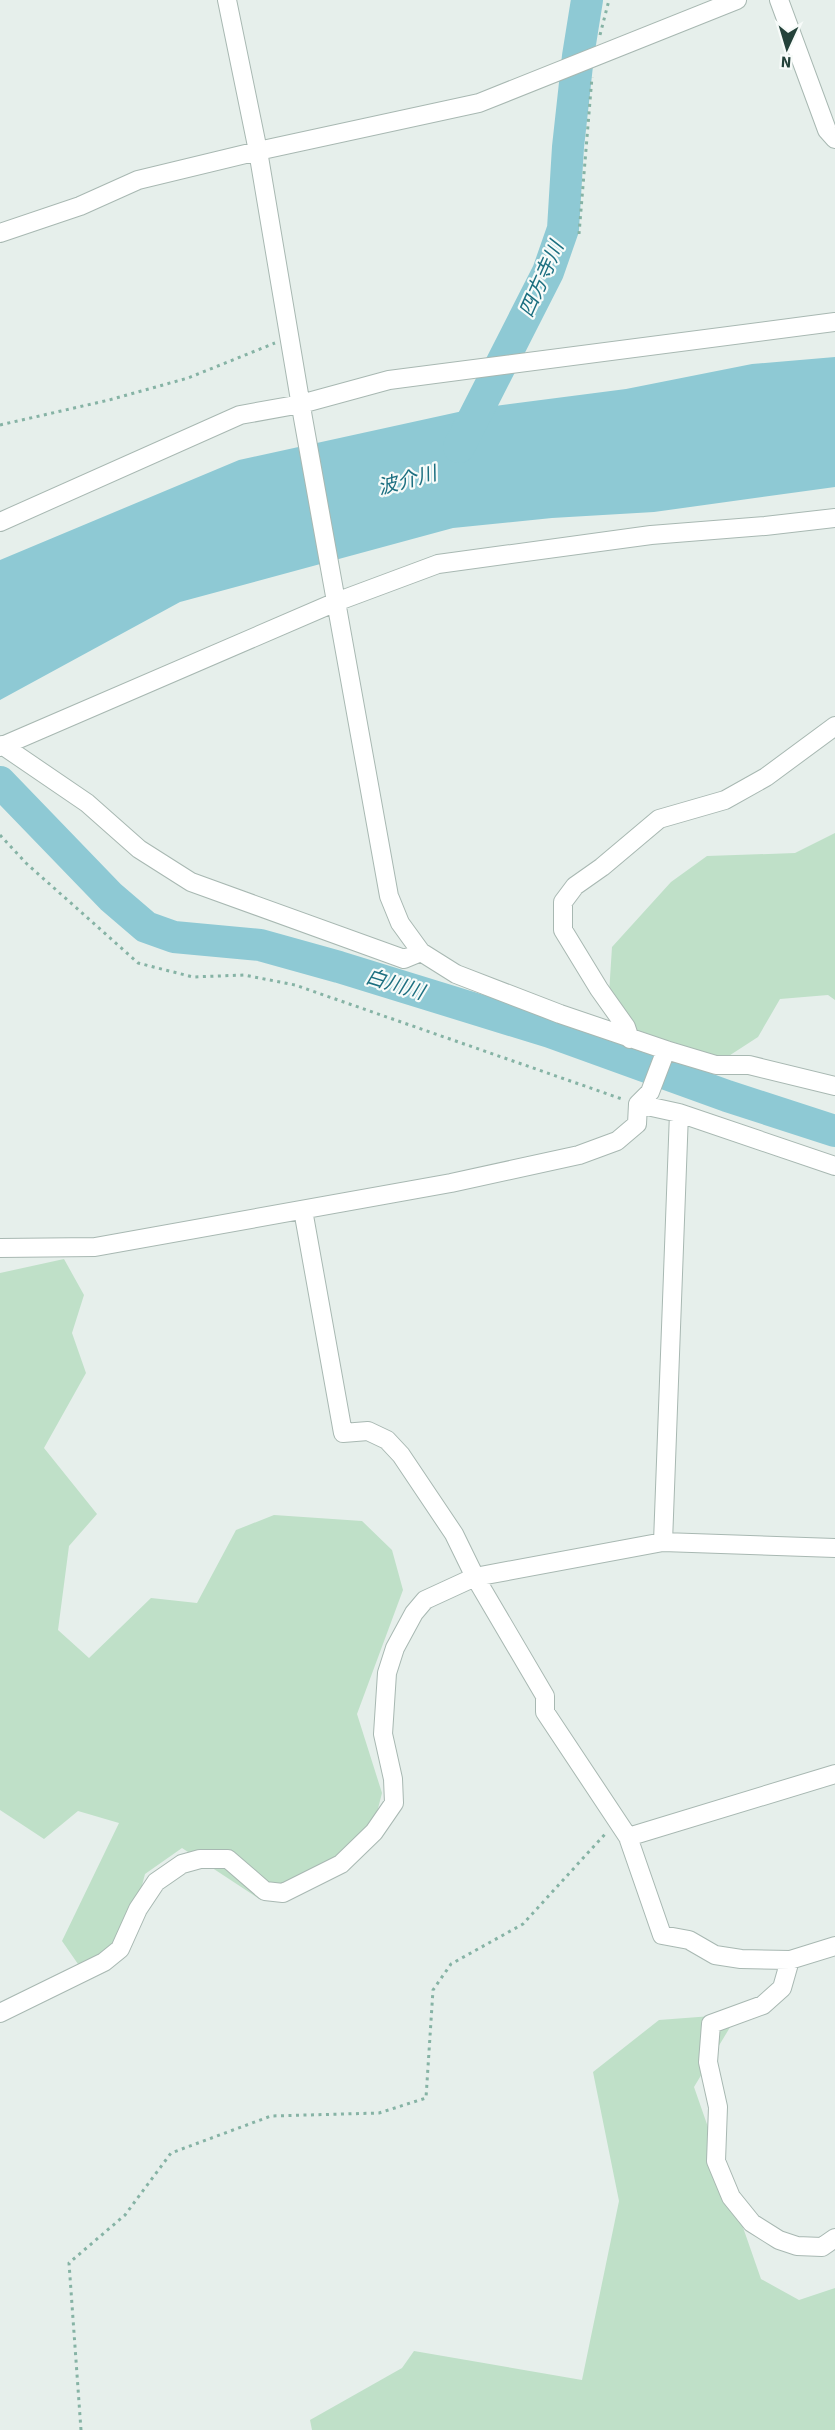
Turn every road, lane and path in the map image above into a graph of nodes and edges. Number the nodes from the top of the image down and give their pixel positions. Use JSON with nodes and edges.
{"nodes":[{"id":1,"x":226,"y":0,"type":"edge"},
{"id":2,"x":609,"y":0,"type":"edge"},
{"id":3,"x":737,"y":0,"type":"edge"},
{"id":4,"x":779,"y":0,"type":"edge"},
{"id":5,"x":583,"y":62,"type":"junction"},
{"id":6,"x":835,"y":139,"type":"edge"},
{"id":7,"x":258,"y":151,"type":"junction"},
{"id":8,"x":0,"y":233,"type":"edge"},
{"id":9,"x":579,"y":234,"type":"dead end"},
{"id":10,"x":835,"y":322,"type":"edge"},
{"id":11,"x":290,"y":337,"type":"junction"},
{"id":12,"x":302,"y":411,"type":"junction"},
{"id":13,"x":0,"y":425,"type":"edge"},
{"id":14,"x":835,"y":518,"type":"edge"},
{"id":15,"x":0,"y":522,"type":"edge"},
{"id":16,"x":336,"y":602,"type":"junction"},
{"id":17,"x":835,"y":726,"type":"edge"},
{"id":18,"x":1,"y":746,"type":"edge"},
{"id":19,"x":0,"y":835,"type":"edge"},
{"id":20,"x":421,"y":952,"type":"junction"},
{"id":21,"x":630,"y":1039,"type":"junction"},
{"id":22,"x":664,"y":1056,"type":"junction"},
{"id":23,"x":835,"y":1086,"type":"edge"},
{"id":24,"x":644,"y":1098,"type":"junction"},
{"id":25,"x":679,"y":1113,"type":"junction"},
{"id":26,"x":835,"y":1166,"type":"edge"},
{"id":27,"x":303,"y":1210,"type":"junction"},
{"id":28,"x":0,"y":1248,"type":"edge"},
{"id":29,"x":663,"y":1542,"type":"junction"},
{"id":30,"x":835,"y":1548,"type":"edge"},
{"id":31,"x":475,"y":1577,"type":"junction"},
{"id":32,"x":835,"y":1774,"type":"edge"},
{"id":33,"x":618,"y":1820,"type":"junction"},
{"id":34,"x":628,"y":1837,"type":"junction"},
{"id":35,"x":835,"y":1946,"type":"edge"},
{"id":36,"x":790,"y":1960,"type":"junction"},
{"id":37,"x":0,"y":2013,"type":"edge"},
{"id":38,"x":835,"y":2238,"type":"edge"},
{"id":39,"x":81,"y":2430,"type":"edge"}],
"edges":[{"from":1,"to":7,"type":"street"},
{"from":2,"to":5,"type":"path"},
{"from":3,"to":5,"type":"street"},
{"from":4,"to":6,"type":"street"},
{"from":5,"to":7,"type":"street"},
{"from":5,"to":9,"type":"path"},
{"from":7,"to":8,"type":"street"},
{"from":7,"to":11,"type":"street"},
{"from":10,"to":12,"type":"street"},
{"from":11,"to":12,"type":"street"},
{"from":11,"to":13,"type":"path"},
{"from":12,"to":15,"type":"street"},
{"from":12,"to":16,"type":"street"},
{"from":14,"to":16,"type":"street"},
{"from":16,"to":18,"type":"street"},
{"from":16,"to":20,"type":"street"},
{"from":17,"to":21,"type":"street"},
{"from":18,"to":20,"type":"street"},
{"from":19,"to":24,"type":"path"},
{"from":20,"to":21,"type":"street"},
{"from":21,"to":22,"type":"street"},
{"from":22,"to":23,"type":"street"},
{"from":22,"to":24,"type":"street"},
{"from":24,"to":25,"type":"street"},
{"from":24,"to":27,"type":"street"},
{"from":25,"to":26,"type":"street"},
{"from":25,"to":29,"type":"street"},
{"from":27,"to":28,"type":"street"},
{"from":27,"to":31,"type":"street"},
{"from":29,"to":30,"type":"street"},
{"from":29,"to":31,"type":"street"},
{"from":31,"to":33,"type":"street"},
{"from":31,"to":37,"type":"street"},
{"from":32,"to":34,"type":"street"},
{"from":33,"to":34,"type":"street"},
{"from":33,"to":39,"type":"path"},
{"from":34,"to":36,"type":"street"},
{"from":35,"to":36,"type":"street"},
{"from":36,"to":38,"type":"street"}]}
